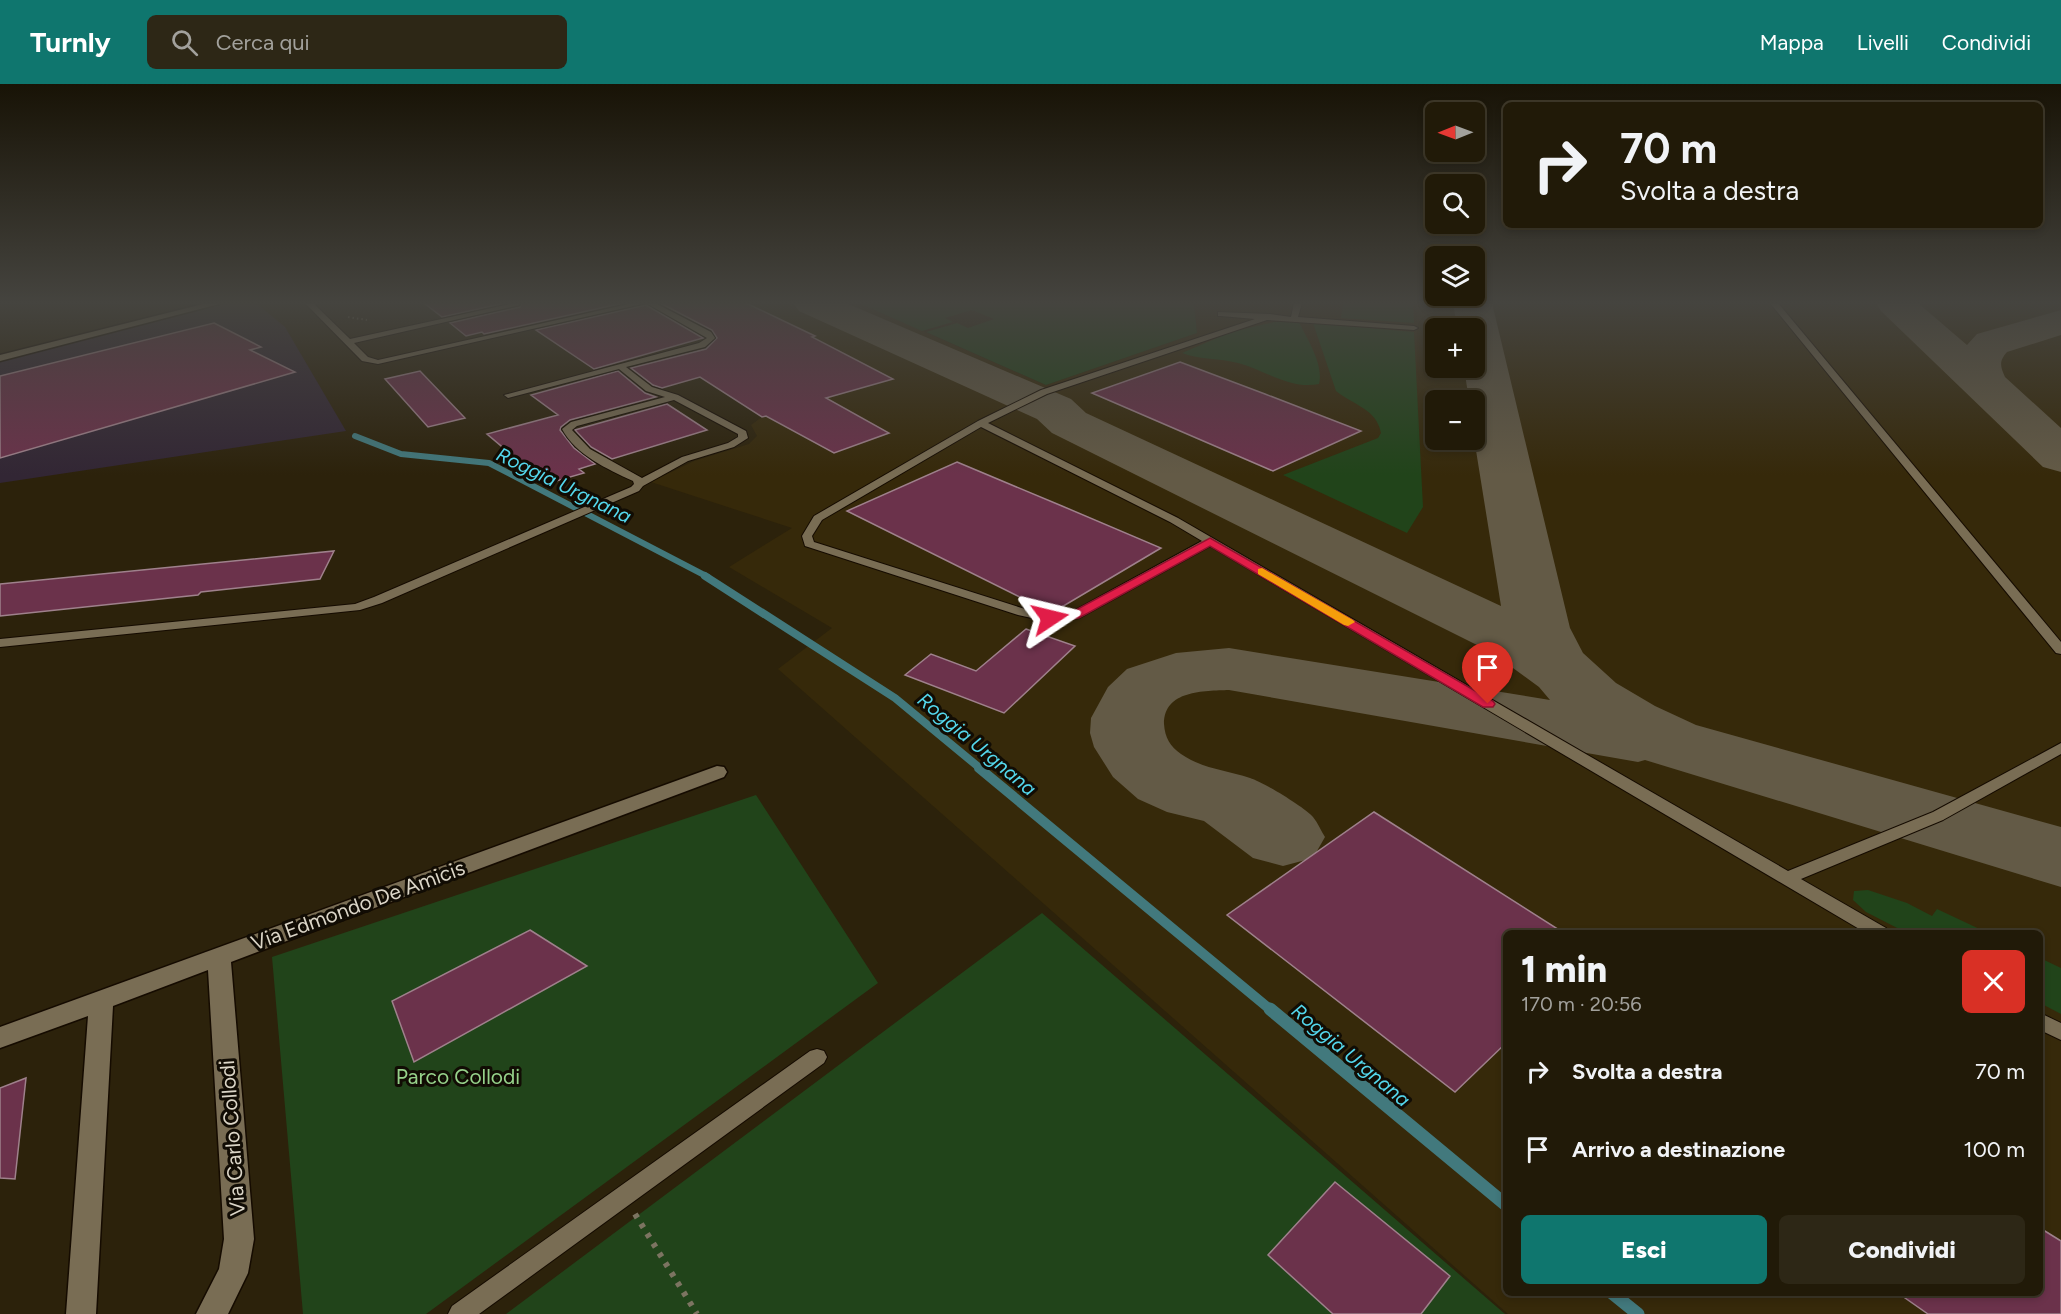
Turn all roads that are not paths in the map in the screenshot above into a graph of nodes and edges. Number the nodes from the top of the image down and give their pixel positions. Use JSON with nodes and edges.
{"nodes":[{"id":1,"x":371,"y":360,"type":"edge"},
{"id":2,"x":387,"y":360,"type":"edge"},
{"id":3,"x":642,"y":360,"type":"edge"},
{"id":4,"x":1136,"y":360,"type":"edge"},
{"id":5,"x":1821,"y":360,"type":"edge"},
{"id":6,"x":620,"y":366,"type":"junction"},
{"id":7,"x":508,"y":394,"type":"dead end"},
{"id":8,"x":675,"y":396,"type":"junction"},
{"id":9,"x":981,"y":423,"type":"junction"},
{"id":10,"x":639,"y":484,"type":"junction"},
{"id":11,"x":1210,"y":541,"type":"junction"},
{"id":12,"x":0,"y":643,"type":"edge"},
{"id":13,"x":2061,"y":650,"type":"edge"},
{"id":14,"x":2061,"y":748,"type":"edge"},
{"id":15,"x":717,"y":772,"type":"dead end"},
{"id":16,"x":1787,"y":878,"type":"junction"},
{"id":17,"x":1875,"y":930,"type":"edge"},
{"id":18,"x":219,"y":956,"type":"junction"},
{"id":19,"x":101,"y":1001,"type":"junction"},
{"id":20,"x":2043,"y":1023,"type":"edge"},
{"id":21,"x":2061,"y":1032,"type":"edge"},
{"id":22,"x":0,"y":1038,"type":"edge"},
{"id":23,"x":817,"y":1057,"type":"dead end"},
{"id":24,"x":215,"y":1313,"type":"edge"},
{"id":25,"x":81,"y":1314,"type":"edge"},
{"id":26,"x":460,"y":1314,"type":"edge"}],
"edges":[{"from":1,"to":2,"type":"lane"},
{"from":3,"to":6,"type":"lane"},
{"from":4,"to":9,"type":"lane"},
{"from":5,"to":13,"type":"lane"},
{"from":6,"to":7,"type":"lane"},
{"from":6,"to":8,"type":"lane"},
{"from":8,"to":10,"type":"lane"},
{"from":8,"to":10,"type":"lane"},
{"from":9,"to":11,"type":"lane"},
{"from":9,"to":11,"type":"lane"},
{"from":10,"to":12,"type":"lane"},
{"from":11,"to":16,"type":"lane"},
{"from":14,"to":16,"type":"lane"},
{"from":15,"to":18,"type":"street","name":"Via Edmondo De Amicis"},
{"from":16,"to":17,"type":"lane"},
{"from":18,"to":19,"type":"street","name":"Via Edmondo De Amicis"},
{"from":18,"to":24,"type":"street","name":"Via Carlo Collodi"},
{"from":19,"to":22,"type":"street","name":"Via Edmondo De Amicis"},
{"from":19,"to":25,"type":"street"},
{"from":20,"to":21,"type":"lane"},
{"from":23,"to":26,"type":"lane"}]}
